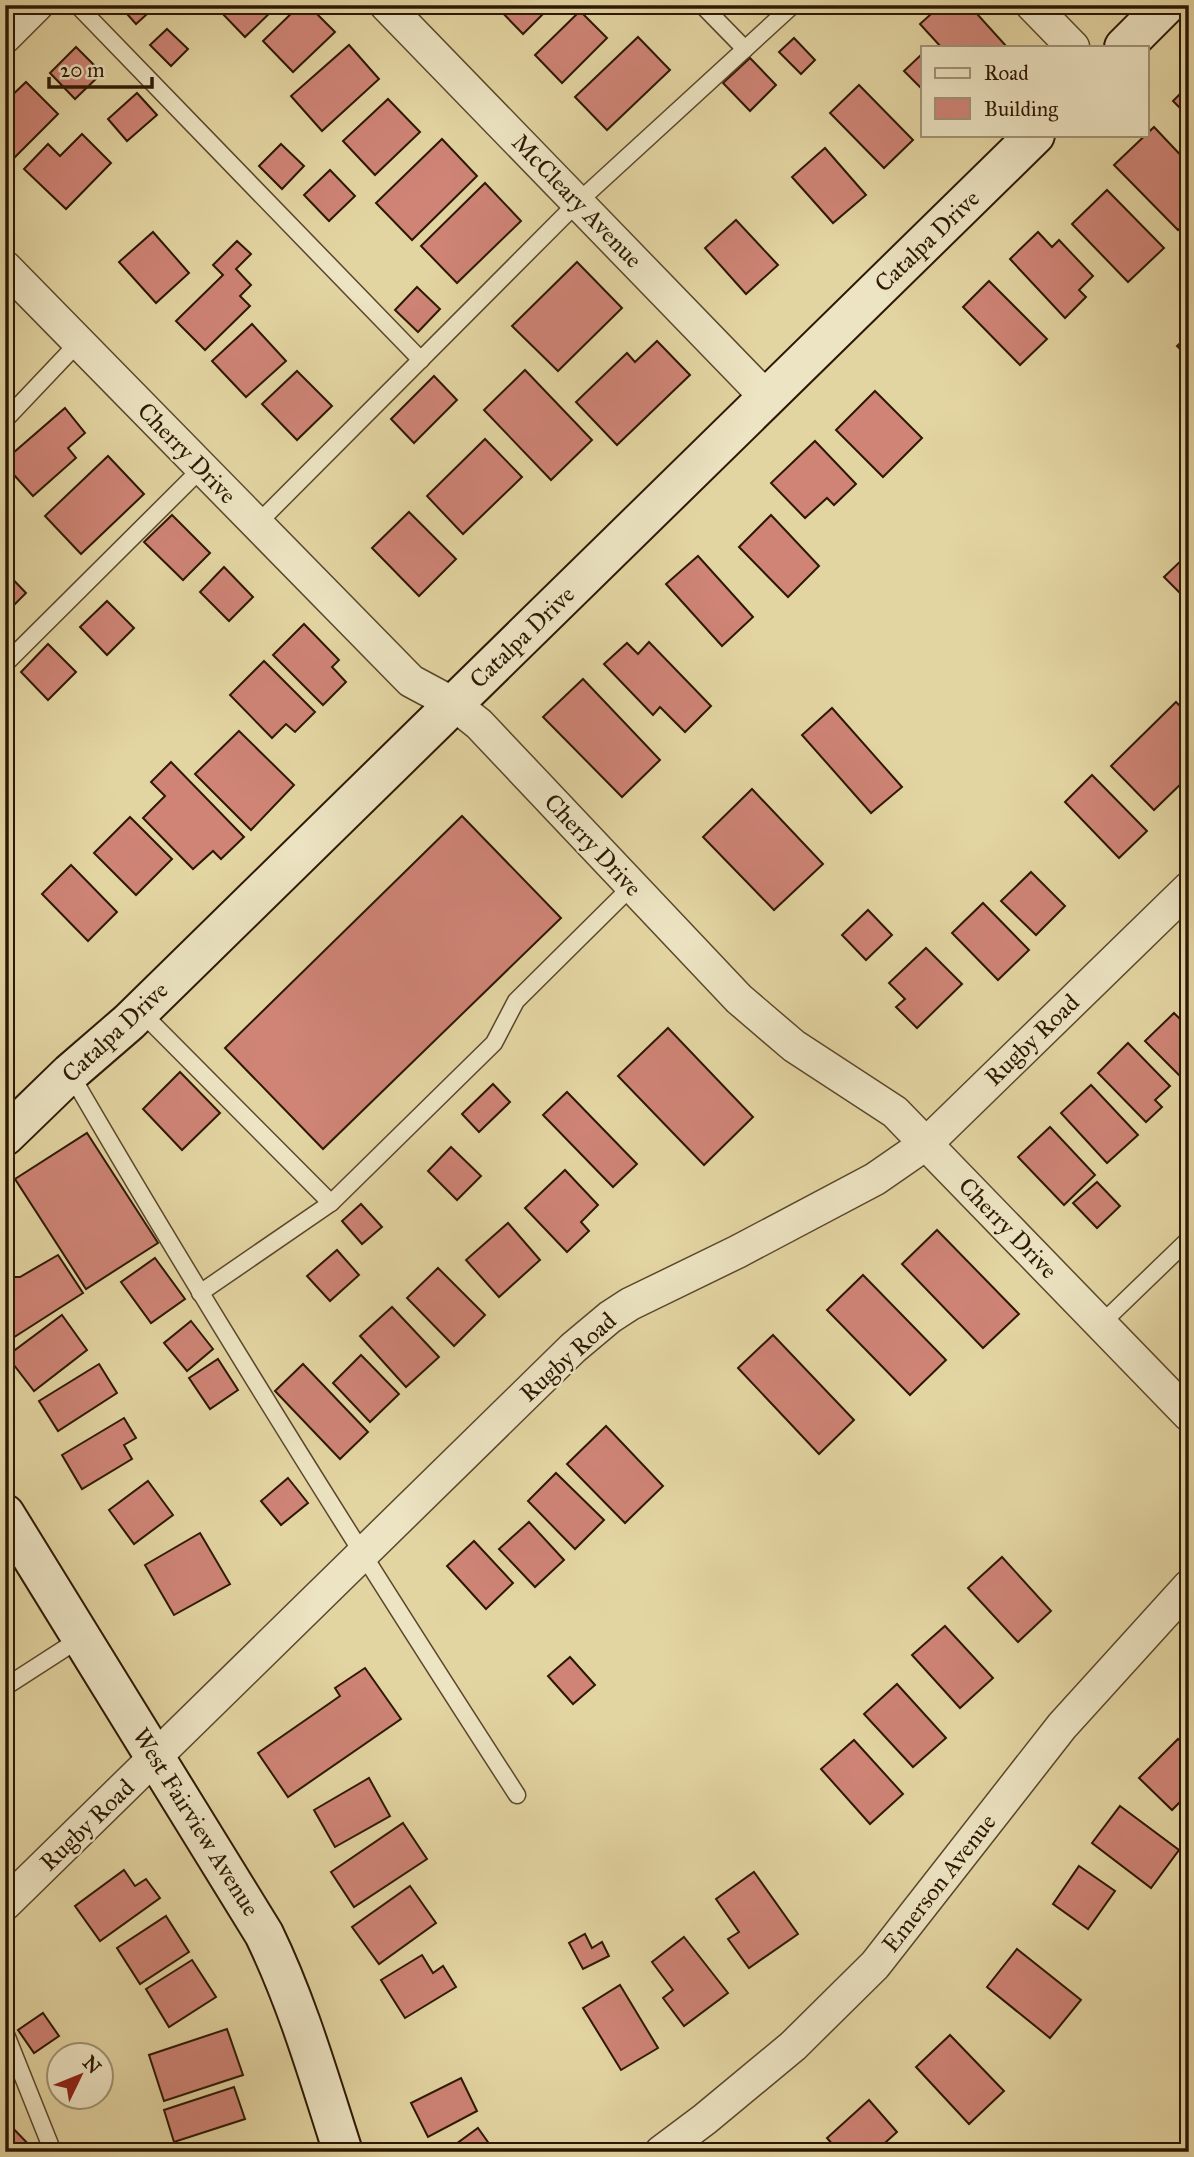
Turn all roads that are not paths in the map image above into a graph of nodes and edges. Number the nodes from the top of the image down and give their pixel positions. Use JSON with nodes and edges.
{"nodes":[{"id":1,"x":77,"y":5,"type":"edge"},
{"id":2,"x":386,"y":5,"type":"edge"},
{"id":3,"x":702,"y":5,"type":"edge"},
{"id":4,"x":793,"y":5,"type":"edge"},
{"id":5,"x":1032,"y":5,"type":"edge"},
{"id":6,"x":1166,"y":5,"type":"edge"},
{"id":7,"x":1072,"y":46,"type":"edge"},
{"id":8,"x":1125,"y":46,"type":"edge"},
{"id":9,"x":745,"y":49,"type":"junction"},
{"id":10,"x":1034,"y":136,"type":"edge"},
{"id":11,"x":578,"y":202,"type":"junction"},
{"id":12,"x":5,"y":267,"type":"edge"},
{"id":13,"x":79,"y":342,"type":"junction"},
{"id":14,"x":421,"y":360,"type":"junction"},
{"id":15,"x":767,"y":398,"type":"junction"},
{"id":16,"x":5,"y":420,"type":"edge"},
{"id":17,"x":202,"y":468,"type":"junction"},
{"id":18,"x":257,"y":524,"type":"junction"},
{"id":19,"x":5,"y":664,"type":"edge"},
{"id":20,"x":454,"y":704,"type":"junction"},
{"id":21,"x":632,"y":886,"type":"junction"},
{"id":22,"x":1189,"y":888,"type":"edge"},
{"id":23,"x":140,"y":1012,"type":"junction"},
{"id":24,"x":70,"y":1073,"type":"junction"},
{"id":25,"x":5,"y":1136,"type":"edge"},
{"id":26,"x":927,"y":1143,"type":"junction"},
{"id":27,"x":331,"y":1203,"type":"junction"},
{"id":28,"x":1189,"y":1239,"type":"edge"},
{"id":29,"x":200,"y":1293,"type":"junction"},
{"id":30,"x":1101,"y":1324,"type":"junction"},
{"id":31,"x":1189,"y":1415,"type":"edge"},
{"id":32,"x":5,"y":1514,"type":"edge"},
{"id":33,"x":361,"y":1553,"type":"junction"},
{"id":34,"x":1189,"y":1586,"type":"edge"},
{"id":35,"x":81,"y":1638,"type":"junction"},
{"id":36,"x":5,"y":1687,"type":"edge"},
{"id":37,"x":156,"y":1758,"type":"junction"},
{"id":38,"x":517,"y":1795,"type":"dead end"},
{"id":39,"x":5,"y":1905,"type":"edge"},
{"id":40,"x":5,"y":2032,"type":"edge"},
{"id":41,"x":53,"y":2152,"type":"edge"},
{"id":42,"x":342,"y":2152,"type":"edge"},
{"id":43,"x":660,"y":2152,"type":"edge"}],
"edges":[{"from":1,"to":14,"type":"lane"},
{"from":2,"to":11,"type":"street","name":"McCleary Avenue"},
{"from":3,"to":9,"type":"lane"},
{"from":4,"to":9,"type":"lane"},
{"from":5,"to":7,"type":"street"},
{"from":6,"to":8,"type":"street"},
{"from":9,"to":11,"type":"lane"},
{"from":10,"to":15,"type":"street","name":"Catalpa Drive"},
{"from":11,"to":14,"type":"lane"},
{"from":11,"to":15,"type":"street","name":"McCleary Avenue"},
{"from":12,"to":13,"type":"street","name":"Cherry Drive"},
{"from":13,"to":16,"type":"lane"},
{"from":13,"to":17,"type":"street","name":"Cherry Drive"},
{"from":14,"to":18,"type":"lane"},
{"from":15,"to":20,"type":"street","name":"Catalpa Drive"},
{"from":17,"to":18,"type":"street","name":"Cherry Drive"},
{"from":17,"to":19,"type":"lane"},
{"from":18,"to":20,"type":"street","name":"Cherry Drive"},
{"from":20,"to":21,"type":"street","name":"Cherry Drive"},
{"from":20,"to":23,"type":"street","name":"Catalpa Drive"},
{"from":21,"to":26,"type":"street","name":"Cherry Drive"},
{"from":21,"to":27,"type":"lane"},
{"from":22,"to":26,"type":"street","name":"Rugby Road"},
{"from":23,"to":24,"type":"street","name":"Catalpa Drive"},
{"from":23,"to":27,"type":"lane"},
{"from":24,"to":25,"type":"street","name":"Catalpa Drive"},
{"from":24,"to":29,"type":"lane"},
{"from":26,"to":30,"type":"street","name":"Cherry Drive"},
{"from":26,"to":33,"type":"street","name":"Rugby Road"},
{"from":27,"to":29,"type":"lane"},
{"from":28,"to":30,"type":"lane"},
{"from":29,"to":33,"type":"lane"},
{"from":30,"to":31,"type":"street","name":"Cherry Drive"},
{"from":32,"to":35,"type":"street","name":"West Fairview Avenue"},
{"from":33,"to":37,"type":"street","name":"Rugby Road"},
{"from":33,"to":38,"type":"lane"},
{"from":34,"to":43,"type":"street","name":"Emerson Avenue"},
{"from":35,"to":36,"type":"lane"},
{"from":35,"to":37,"type":"street","name":"West Fairview Avenue"},
{"from":37,"to":39,"type":"street","name":"Rugby Road"},
{"from":37,"to":42,"type":"street","name":"West Fairview Avenue"},
{"from":40,"to":41,"type":"lane"}]}
